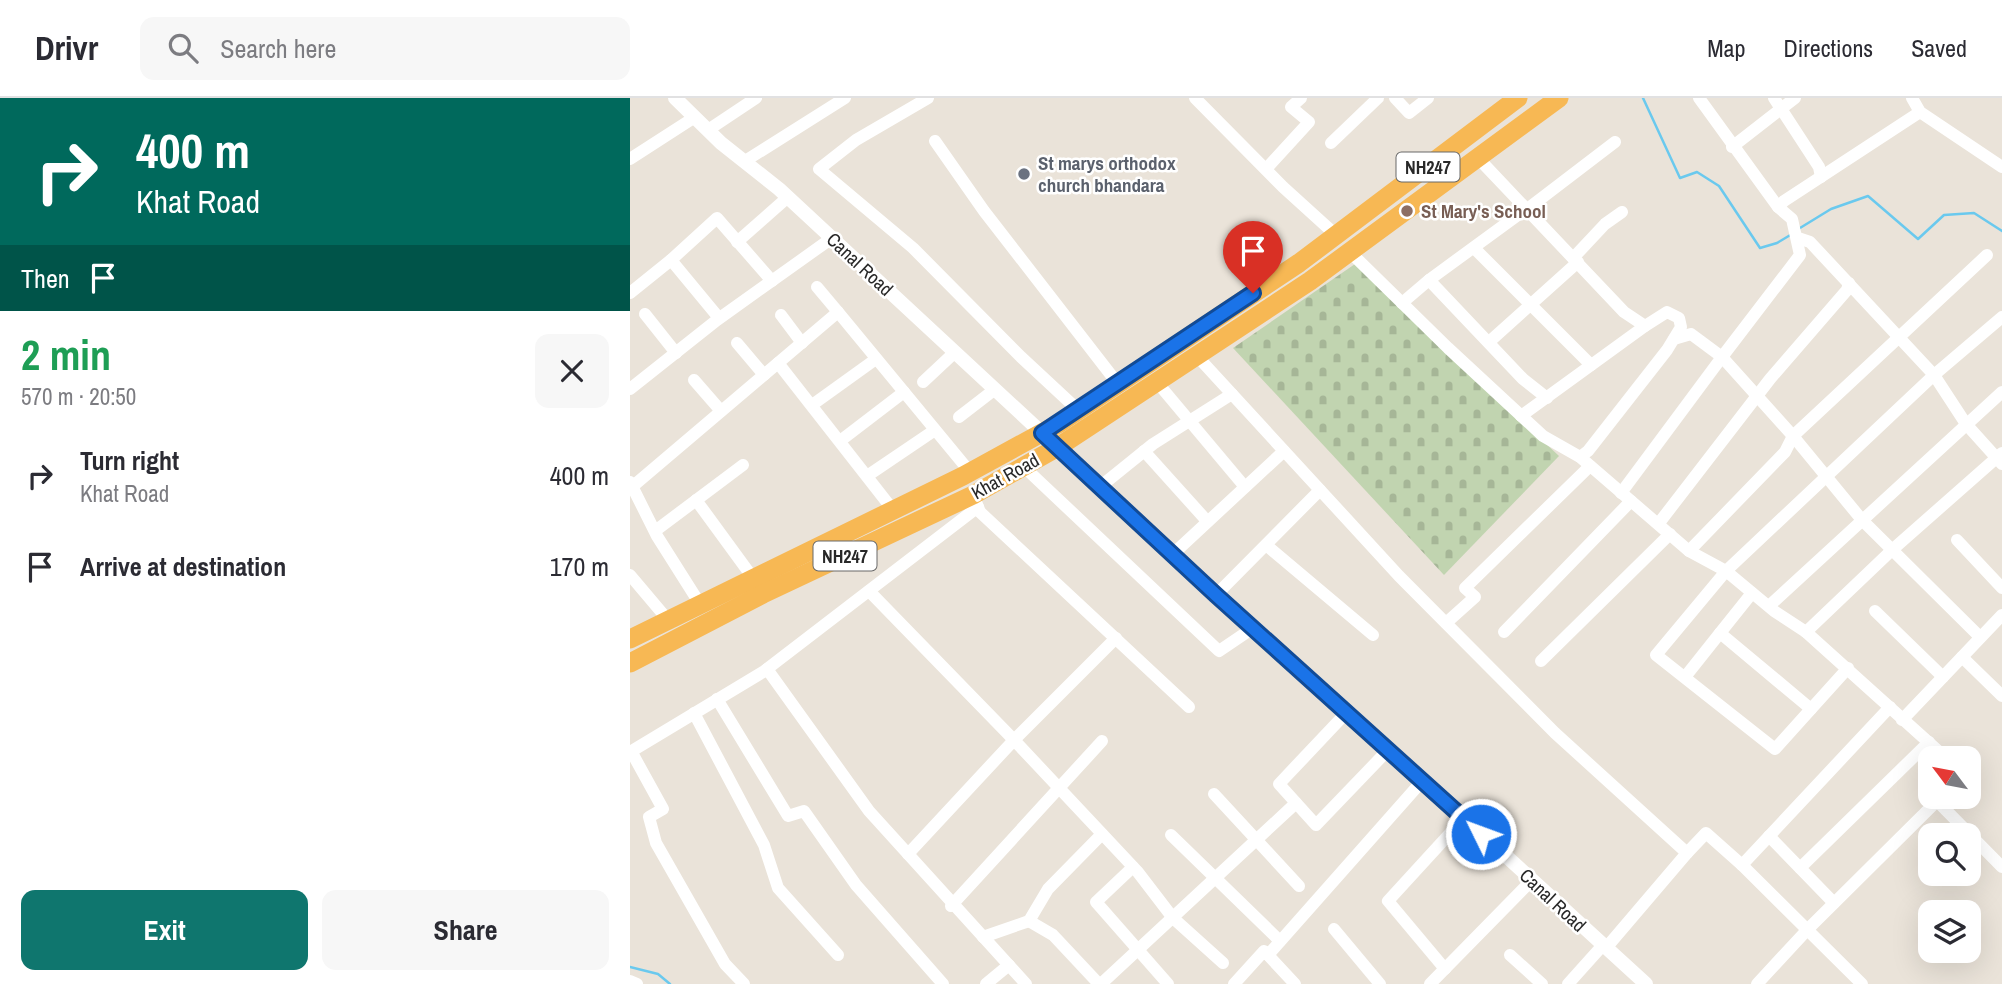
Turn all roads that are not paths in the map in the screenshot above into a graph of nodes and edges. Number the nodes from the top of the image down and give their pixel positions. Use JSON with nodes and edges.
{"nodes":[{"id":1,"x":675,"y":98,"type":"edge"},
{"id":2,"x":755,"y":98,"type":"edge"},
{"id":3,"x":845,"y":98,"type":"edge"},
{"id":4,"x":928,"y":98,"type":"edge"},
{"id":5,"x":1195,"y":98,"type":"edge"},
{"id":6,"x":1301,"y":98,"type":"edge"},
{"id":7,"x":1378,"y":98,"type":"edge"},
{"id":8,"x":1395,"y":98,"type":"edge"},
{"id":9,"x":1428,"y":98,"type":"edge"},
{"id":10,"x":1518,"y":98,"type":"edge"},
{"id":11,"x":1559,"y":98,"type":"edge"},
{"id":12,"x":1699,"y":98,"type":"edge"},
{"id":13,"x":1795,"y":98,"type":"edge"},
{"id":14,"x":1912,"y":98,"type":"edge"},
{"id":15,"x":1777,"y":104,"type":"edge"},
{"id":16,"x":1920,"y":112,"type":"junction"},
{"id":17,"x":695,"y":117,"type":"junction"},
{"id":18,"x":708,"y":130,"type":"junction"},
{"id":19,"x":935,"y":141,"type":"dead end"},
{"id":20,"x":1615,"y":142,"type":"dead end"},
{"id":21,"x":1331,"y":143,"type":"dead end"},
{"id":22,"x":1732,"y":147,"type":"junction"},
{"id":23,"x":1478,"y":158,"type":"junction"},
{"id":24,"x":630,"y":159,"type":"edge"},
{"id":25,"x":745,"y":161,"type":"junction"},
{"id":26,"x":2002,"y":167,"type":"edge"},
{"id":27,"x":1266,"y":169,"type":"junction"},
{"id":28,"x":1821,"y":177,"type":"junction"},
{"id":29,"x":788,"y":197,"type":"junction"},
{"id":30,"x":1779,"y":207,"type":"junction"},
{"id":31,"x":1526,"y":210,"type":"junction"},
{"id":32,"x":1622,"y":212,"type":"dead end"},
{"id":33,"x":1337,"y":236,"type":"junction"},
{"id":34,"x":832,"y":238,"type":"junction"},
{"id":35,"x":1798,"y":238,"type":"junction"},
{"id":36,"x":737,"y":242,"type":"junction"},
{"id":37,"x":1474,"y":248,"type":"junction"},
{"id":38,"x":1350,"y":252,"type":"junction"},
{"id":39,"x":1987,"y":255,"type":"dead end"},
{"id":40,"x":1576,"y":259,"type":"junction"},
{"id":41,"x":671,"y":260,"type":"junction"},
{"id":42,"x":1429,"y":280,"type":"junction"},
{"id":43,"x":772,"y":281,"type":"junction"},
{"id":44,"x":1849,"y":283,"type":"junction"},
{"id":45,"x":817,"y":287,"type":"dead end"},
{"id":46,"x":630,"y":293,"type":"edge"},
{"id":47,"x":1402,"y":303,"type":"junction"},
{"id":48,"x":1531,"y":305,"type":"junction"},
{"id":49,"x":838,"y":312,"type":"junction"},
{"id":50,"x":645,"y":314,"type":"dead end"},
{"id":51,"x":780,"y":315,"type":"dead end"},
{"id":52,"x":2002,"y":317,"type":"edge"},
{"id":53,"x":719,"y":318,"type":"junction"},
{"id":54,"x":1645,"y":326,"type":"junction"},
{"id":55,"x":1900,"y":338,"type":"junction"},
{"id":56,"x":1674,"y":339,"type":"junction"},
{"id":57,"x":1489,"y":342,"type":"junction"},
{"id":58,"x":737,"y":343,"type":"dead end"},
{"id":59,"x":802,"y":343,"type":"junction"},
{"id":60,"x":676,"y":353,"type":"junction"},
{"id":61,"x":954,"y":353,"type":"junction"},
{"id":62,"x":1197,"y":356,"type":"junction"},
{"id":63,"x":1721,"y":358,"type":"junction"},
{"id":64,"x":876,"y":359,"type":"junction"},
{"id":65,"x":779,"y":363,"type":"junction"},
{"id":66,"x":1591,"y":365,"type":"junction"},
{"id":67,"x":764,"y":375,"type":"junction"},
{"id":68,"x":1934,"y":375,"type":"junction"},
{"id":69,"x":694,"y":380,"type":"dead end"},
{"id":70,"x":632,"y":382,"type":"edge"},
{"id":71,"x":923,"y":382,"type":"dead end"},
{"id":72,"x":1156,"y":382,"type":"junction"},
{"id":73,"x":1118,"y":383,"type":"junction"},
{"id":74,"x":995,"y":390,"type":"junction"},
{"id":75,"x":904,"y":392,"type":"junction"},
{"id":76,"x":2002,"y":392,"type":"edge"},
{"id":77,"x":1232,"y":394,"type":"junction"},
{"id":78,"x":1757,"y":396,"type":"junction"},
{"id":79,"x":1546,"y":397,"type":"junction"},
{"id":80,"x":812,"y":405,"type":"junction"},
{"id":81,"x":1079,"y":410,"type":"junction"},
{"id":82,"x":721,"y":411,"type":"junction"},
{"id":83,"x":1521,"y":416,"type":"junction"},
{"id":84,"x":960,"y":417,"type":"dead end"},
{"id":85,"x":1189,"y":420,"type":"junction"},
{"id":86,"x":1966,"y":424,"type":"junction"},
{"id":87,"x":935,"y":430,"type":"junction"},
{"id":88,"x":1042,"y":433,"type":"junction"},
{"id":89,"x":1793,"y":436,"type":"junction"},
{"id":90,"x":840,"y":441,"type":"junction"},
{"id":91,"x":1058,"y":447,"type":"junction"},
{"id":92,"x":1144,"y":451,"type":"junction"},
{"id":93,"x":1284,"y":451,"type":"junction"},
{"id":94,"x":2000,"y":458,"type":"edge"},
{"id":95,"x":1585,"y":462,"type":"junction"},
{"id":96,"x":743,"y":465,"type":"dead end"},
{"id":97,"x":1023,"y":466,"type":"junction"},
{"id":98,"x":970,"y":472,"type":"junction"},
{"id":99,"x":867,"y":476,"type":"junction"},
{"id":100,"x":1828,"y":477,"type":"junction"},
{"id":101,"x":631,"y":484,"type":"edge"},
{"id":102,"x":1101,"y":486,"type":"junction"},
{"id":103,"x":1245,"y":487,"type":"junction"},
{"id":104,"x":1320,"y":490,"type":"junction"},
{"id":105,"x":1626,"y":497,"type":"junction"},
{"id":106,"x":696,"y":500,"type":"junction"},
{"id":107,"x":976,"y":501,"type":"junction"},
{"id":108,"x":893,"y":510,"type":"junction"},
{"id":109,"x":1862,"y":520,"type":"junction"},
{"id":110,"x":1207,"y":521,"type":"junction"},
{"id":111,"x":1659,"y":523,"type":"junction"},
{"id":112,"x":654,"y":531,"type":"junction"},
{"id":113,"x":1671,"y":534,"type":"junction"},
{"id":114,"x":1957,"y":540,"type":"dead end"},
{"id":115,"x":1266,"y":545,"type":"junction"},
{"id":116,"x":1892,"y":550,"type":"junction"},
{"id":117,"x":1689,"y":551,"type":"junction"},
{"id":118,"x":1173,"y":554,"type":"junction"},
{"id":119,"x":1726,"y":571,"type":"junction"},
{"id":120,"x":630,"y":575,"type":"edge"},
{"id":121,"x":752,"y":578,"type":"junction"},
{"id":122,"x":2002,"y":588,"type":"edge"},
{"id":123,"x":869,"y":592,"type":"junction"},
{"id":124,"x":1752,"y":593,"type":"junction"},
{"id":125,"x":1216,"y":595,"type":"junction"},
{"id":126,"x":1769,"y":606,"type":"junction"},
{"id":127,"x":1875,"y":611,"type":"dead end"},
{"id":128,"x":705,"y":613,"type":"junction"},
{"id":129,"x":668,"y":620,"type":"junction"},
{"id":130,"x":2000,"y":620,"type":"edge"},
{"id":131,"x":1446,"y":623,"type":"junction"},
{"id":132,"x":1253,"y":628,"type":"junction"},
{"id":133,"x":1504,"y":632,"type":"dead end"},
{"id":134,"x":1806,"y":632,"type":"junction"},
{"id":135,"x":1720,"y":633,"type":"junction"},
{"id":136,"x":1373,"y":635,"type":"dead end"},
{"id":137,"x":1116,"y":638,"type":"junction"},
{"id":138,"x":1980,"y":638,"type":"junction"},
{"id":139,"x":630,"y":639,"type":"edge"},
{"id":140,"x":1962,"y":657,"type":"junction"},
{"id":141,"x":1541,"y":661,"type":"dead end"},
{"id":142,"x":630,"y":663,"type":"edge"},
{"id":143,"x":1848,"y":668,"type":"junction"},
{"id":144,"x":767,"y":669,"type":"junction"},
{"id":145,"x":1685,"y":677,"type":"junction"},
{"id":146,"x":1943,"y":677,"type":"junction"},
{"id":147,"x":2002,"y":696,"type":"edge"},
{"id":148,"x":717,"y":699,"type":"junction"},
{"id":149,"x":1189,"y":707,"type":"dead end"},
{"id":150,"x":1890,"y":707,"type":"junction"},
{"id":151,"x":1811,"y":709,"type":"junction"},
{"id":152,"x":1347,"y":712,"type":"junction"},
{"id":153,"x":694,"y":713,"type":"junction"},
{"id":154,"x":1902,"y":719,"type":"junction"},
{"id":155,"x":1014,"y":740,"type":"junction"},
{"id":156,"x":1102,"y":741,"type":"dead end"},
{"id":157,"x":1929,"y":742,"type":"junction"},
{"id":158,"x":1933,"y":746,"type":"edge"},
{"id":159,"x":1389,"y":750,"type":"junction"},
{"id":160,"x":630,"y":752,"type":"edge"},
{"id":161,"x":1423,"y":780,"type":"junction"},
{"id":162,"x":1059,"y":788,"type":"junction"},
{"id":163,"x":1214,"y":794,"type":"dead end"},
{"id":164,"x":1296,"y":803,"type":"junction"},
{"id":165,"x":1929,"y":809,"type":"edge"},
{"id":166,"x":1948,"y":809,"type":"edge"},
{"id":167,"x":1464,"y":818,"type":"junction"},
{"id":168,"x":1102,"y":834,"type":"junction"},
{"id":169,"x":1171,"y":835,"type":"dead end"},
{"id":170,"x":1769,"y":836,"type":"junction"},
{"id":171,"x":1256,"y":840,"type":"junction"},
{"id":172,"x":1687,"y":853,"type":"junction"},
{"id":173,"x":908,"y":854,"type":"junction"},
{"id":174,"x":1742,"y":865,"type":"junction"},
{"id":175,"x":1133,"y":867,"type":"junction"},
{"id":176,"x":2002,"y":867,"type":"edge"},
{"id":177,"x":1800,"y":868,"type":"junction"},
{"id":178,"x":1216,"y":878,"type":"junction"},
{"id":179,"x":1532,"y":880,"type":"junction"},
{"id":180,"x":1298,"y":886,"type":"dead end"},
{"id":181,"x":1834,"y":903,"type":"junction"},
{"id":182,"x":952,"y":905,"type":"junction"},
{"id":183,"x":1173,"y":918,"type":"junction"},
{"id":184,"x":1029,"y":921,"type":"junction"},
{"id":185,"x":1334,"y":929,"type":"dead end"},
{"id":186,"x":1808,"y":929,"type":"junction"},
{"id":187,"x":984,"y":937,"type":"junction"},
{"id":188,"x":1280,"y":941,"type":"junction"},
{"id":189,"x":1604,"y":946,"type":"junction"},
{"id":190,"x":1137,"y":951,"type":"junction"},
{"id":191,"x":838,"y":955,"type":"dead end"},
{"id":192,"x":1268,"y":955,"type":"junction"},
{"id":193,"x":1510,"y":955,"type":"dead end"},
{"id":194,"x":1223,"y":964,"type":"dead end"},
{"id":195,"x":1009,"y":965,"type":"junction"},
{"id":196,"x":1445,"y":969,"type":"junction"},
{"id":197,"x":630,"y":981,"type":"edge"},
{"id":198,"x":636,"y":984,"type":"edge"},
{"id":199,"x":744,"y":984,"type":"edge"},
{"id":200,"x":943,"y":984,"type":"edge"},
{"id":201,"x":986,"y":984,"type":"edge"},
{"id":202,"x":1026,"y":984,"type":"edge"},
{"id":203,"x":1100,"y":984,"type":"edge"},
{"id":204,"x":1168,"y":984,"type":"edge"},
{"id":205,"x":1234,"y":984,"type":"edge"},
{"id":206,"x":1295,"y":984,"type":"edge"},
{"id":207,"x":1380,"y":984,"type":"edge"},
{"id":208,"x":1430,"y":984,"type":"edge"},
{"id":209,"x":1542,"y":984,"type":"edge"},
{"id":210,"x":1568,"y":984,"type":"edge"},
{"id":211,"x":1646,"y":984,"type":"edge"},
{"id":212,"x":1757,"y":984,"type":"edge"},
{"id":213,"x":1862,"y":984,"type":"edge"}],
"edges":[{"from":1,"to":17,"type":"street","name":"Canal Road"},
{"from":2,"to":18,"type":"street"},
{"from":3,"to":25,"type":"street"},
{"from":4,"to":81,"type":"street"},
{"from":5,"to":27,"type":"street"},
{"from":6,"to":27,"type":"street"},
{"from":7,"to":21,"type":"street"},
{"from":8,"to":9,"type":"street"},
{"from":10,"to":33,"type":"highway","name":"Khat Road","number":"NH247"},
{"from":11,"to":23,"type":"highway","name":"Khat Road","number":"NH247"},
{"from":12,"to":22,"type":"street"},
{"from":13,"to":15,"type":"street"},
{"from":14,"to":16,"type":"street"},
{"from":15,"to":22,"type":"street"},
{"from":15,"to":28,"type":"street"},
{"from":16,"to":26,"type":"street"},
{"from":16,"to":28,"type":"street"},
{"from":17,"to":18,"type":"street","name":"Canal Road"},
{"from":17,"to":24,"type":"street"},
{"from":18,"to":25,"type":"street","name":"Canal Road"},
{"from":19,"to":73,"type":"street"},
{"from":20,"to":31,"type":"street"},
{"from":22,"to":30,"type":"street"},
{"from":23,"to":31,"type":"street"},
{"from":23,"to":38,"type":"highway","name":"Khat Road","number":"NH247"},
{"from":25,"to":29,"type":"street","name":"Canal Road"},
{"from":27,"to":33,"type":"street"},
{"from":28,"to":30,"type":"street"},
{"from":29,"to":34,"type":"street","name":"Canal Road"},
{"from":29,"to":36,"type":"street"},
{"from":30,"to":35,"type":"street"},
{"from":31,"to":37,"type":"street"},
{"from":31,"to":40,"type":"street"},
{"from":32,"to":40,"type":"street"},
{"from":33,"to":38,"type":"highway"},
{"from":33,"to":73,"type":"highway","name":"Khat Road","number":"NH247"},
{"from":34,"to":43,"type":"street"},
{"from":34,"to":61,"type":"street","name":"Canal Road"},
{"from":35,"to":44,"type":"street"},
{"from":35,"to":63,"type":"street"},
{"from":36,"to":41,"type":"street"},
{"from":36,"to":43,"type":"street"},
{"from":37,"to":42,"type":"street"},
{"from":37,"to":48,"type":"street"},
{"from":38,"to":47,"type":"street"},
{"from":38,"to":62,"type":"highway","name":"Khat Road","number":"NH247"},
{"from":39,"to":55,"type":"street"},
{"from":40,"to":48,"type":"street"},
{"from":40,"to":54,"type":"street"},
{"from":41,"to":46,"type":"street"},
{"from":41,"to":53,"type":"street"},
{"from":42,"to":47,"type":"street"},
{"from":42,"to":57,"type":"street"},
{"from":43,"to":53,"type":"street"},
{"from":44,"to":55,"type":"street"},
{"from":44,"to":78,"type":"street"},
{"from":45,"to":49,"type":"street"},
{"from":47,"to":83,"type":"street"},
{"from":48,"to":57,"type":"street"},
{"from":48,"to":66,"type":"street"},
{"from":49,"to":59,"type":"street"},
{"from":49,"to":64,"type":"street"},
{"from":50,"to":60,"type":"street"},
{"from":51,"to":59,"type":"street"},
{"from":52,"to":68,"type":"street"},
{"from":53,"to":60,"type":"street"},
{"from":54,"to":56,"type":"street"},
{"from":54,"to":66,"type":"street"},
{"from":55,"to":68,"type":"street"},
{"from":55,"to":89,"type":"street"},
{"from":56,"to":63,"type":"street"},
{"from":56,"to":95,"type":"street"},
{"from":57,"to":79,"type":"street"},
{"from":58,"to":67,"type":"street"},
{"from":59,"to":65,"type":"street"},
{"from":60,"to":70,"type":"street"},
{"from":61,"to":71,"type":"street"},
{"from":61,"to":74,"type":"street","name":"Canal Road"},
{"from":62,"to":72,"type":"highway","name":"Khat Road","number":"NH247"},
{"from":62,"to":77,"type":"street"},
{"from":63,"to":78,"type":"street"},
{"from":63,"to":105,"type":"street"},
{"from":64,"to":75,"type":"street"},
{"from":64,"to":80,"type":"street"},
{"from":65,"to":67,"type":"street"},
{"from":65,"to":80,"type":"street"},
{"from":66,"to":79,"type":"street"},
{"from":67,"to":82,"type":"street"},
{"from":68,"to":86,"type":"street"},
{"from":68,"to":100,"type":"street"},
{"from":69,"to":82,"type":"street"},
{"from":72,"to":85,"type":"street"},
{"from":72,"to":91,"type":"highway","name":"Khat Road","number":"NH247"},
{"from":73,"to":81,"type":"highway","name":"Khat Road","number":"NH247"},
{"from":74,"to":84,"type":"street"},
{"from":74,"to":88,"type":"street","name":"Canal Road"},
{"from":75,"to":87,"type":"street"},
{"from":75,"to":90,"type":"street"},
{"from":76,"to":86,"type":"street"},
{"from":77,"to":85,"type":"street"},
{"from":77,"to":93,"type":"street"},
{"from":78,"to":89,"type":"street"},
{"from":78,"to":111,"type":"street"},
{"from":79,"to":83,"type":"street"},
{"from":80,"to":90,"type":"street"},
{"from":81,"to":88,"type":"highway","name":"Khat Road","number":"NH247"},
{"from":82,"to":101,"type":"street"},
{"from":83,"to":95,"type":"street"},
{"from":85,"to":92,"type":"street"},
{"from":85,"to":103,"type":"street"},
{"from":86,"to":94,"type":"street"},
{"from":86,"to":109,"type":"street"},
{"from":87,"to":98,"type":"street"},
{"from":87,"to":99,"type":"street"},
{"from":88,"to":91,"type":"highway"},
{"from":88,"to":98,"type":"highway","name":"Khat Road","number":"NH247"},
{"from":89,"to":100,"type":"street"},
{"from":89,"to":117,"type":"street"},
{"from":90,"to":99,"type":"street"},
{"from":91,"to":97,"type":"highway","name":"Khat Road","number":"NH247"},
{"from":91,"to":102,"type":"street","name":"Canal Road"},
{"from":92,"to":102,"type":"street"},
{"from":92,"to":110,"type":"street"},
{"from":93,"to":103,"type":"street"},
{"from":93,"to":104,"type":"street"},
{"from":94,"to":116,"type":"street"},
{"from":95,"to":105,"type":"street"},
{"from":95,"to":131,"type":"street"},
{"from":96,"to":106,"type":"street"},
{"from":97,"to":107,"type":"highway","name":"Khat Road","number":"NH247"},
{"from":97,"to":132,"type":"street"},
{"from":98,"to":108,"type":"highway","name":"Khat Road","number":"NH247"},
{"from":99,"to":108,"type":"street"},
{"from":100,"to":109,"type":"street"},
{"from":100,"to":119,"type":"street"},
{"from":101,"to":112,"type":"street"},
{"from":102,"to":118,"type":"street","name":"Canal Road"},
{"from":103,"to":110,"type":"street"},
{"from":104,"to":115,"type":"street"},
{"from":104,"to":131,"type":"street"},
{"from":105,"to":111,"type":"street"},
{"from":105,"to":133,"type":"street"},
{"from":106,"to":112,"type":"street"},
{"from":106,"to":121,"type":"street"},
{"from":107,"to":123,"type":"street"},
{"from":107,"to":128,"type":"highway","name":"Khat Road","number":"NH247"},
{"from":107,"to":137,"type":"street"},
{"from":108,"to":121,"type":"highway","name":"Khat Road","number":"NH247"},
{"from":109,"to":116,"type":"street"},
{"from":109,"to":126,"type":"street"},
{"from":110,"to":118,"type":"street"},
{"from":111,"to":113,"type":"street"},
{"from":112,"to":128,"type":"street"},
{"from":113,"to":117,"type":"street"},
{"from":113,"to":141,"type":"street"},
{"from":114,"to":122,"type":"street"},
{"from":115,"to":125,"type":"street"},
{"from":115,"to":136,"type":"street"},
{"from":116,"to":134,"type":"street"},
{"from":116,"to":138,"type":"street"},
{"from":117,"to":119,"type":"street"},
{"from":118,"to":125,"type":"street","name":"Canal Road"},
{"from":119,"to":124,"type":"street"},
{"from":119,"to":145,"type":"street"},
{"from":120,"to":129,"type":"street"},
{"from":121,"to":128,"type":"highway","name":"Khat Road","number":"NH247"},
{"from":123,"to":144,"type":"street"},
{"from":123,"to":155,"type":"street"},
{"from":124,"to":126,"type":"street"},
{"from":124,"to":135,"type":"street"},
{"from":125,"to":132,"type":"street","name":"Canal Road"},
{"from":126,"to":134,"type":"street"},
{"from":127,"to":146,"type":"street"},
{"from":128,"to":129,"type":"highway","name":"Khat Road","number":"NH247"},
{"from":128,"to":142,"type":"highway","name":"Khat Road","number":"NH247"},
{"from":129,"to":139,"type":"highway","name":"Khat Road","number":"NH247"},
{"from":130,"to":138,"type":"street"},
{"from":131,"to":172,"type":"street"},
{"from":132,"to":152,"type":"street","name":"Canal Road"},
{"from":134,"to":143,"type":"street"},
{"from":135,"to":145,"type":"street"},
{"from":135,"to":151,"type":"street"},
{"from":137,"to":149,"type":"street"},
{"from":137,"to":155,"type":"street"},
{"from":138,"to":140,"type":"street"},
{"from":140,"to":146,"type":"street"},
{"from":140,"to":147,"type":"street"},
{"from":143,"to":150,"type":"street"},
{"from":143,"to":151,"type":"street"},
{"from":144,"to":148,"type":"street"},
{"from":144,"to":173,"type":"street"},
{"from":145,"to":151,"type":"street"},
{"from":146,"to":154,"type":"street"},
{"from":148,"to":153,"type":"street"},
{"from":148,"to":200,"type":"street"},
{"from":150,"to":154,"type":"street"},
{"from":150,"to":170,"type":"street"},
{"from":152,"to":159,"type":"street","name":"Canal Road"},
{"from":152,"to":164,"type":"street"},
{"from":153,"to":160,"type":"street"},
{"from":153,"to":191,"type":"street"},
{"from":154,"to":157,"type":"street"},
{"from":155,"to":162,"type":"street"},
{"from":155,"to":173,"type":"street"},
{"from":156,"to":162,"type":"street"},
{"from":157,"to":158,"type":"street"},
{"from":157,"to":177,"type":"street"},
{"from":159,"to":161,"type":"street","name":"Canal Road"},
{"from":159,"to":164,"type":"street"},
{"from":160,"to":199,"type":"street"},
{"from":161,"to":167,"type":"street","name":"Canal Road"},
{"from":161,"to":188,"type":"street"},
{"from":162,"to":168,"type":"street"},
{"from":162,"to":182,"type":"street"},
{"from":163,"to":171,"type":"street"},
{"from":164,"to":171,"type":"street"},
{"from":165,"to":181,"type":"street"},
{"from":166,"to":176,"type":"street"},
{"from":167,"to":179,"type":"street","name":"Canal Road"},
{"from":167,"to":196,"type":"street"},
{"from":168,"to":175,"type":"street"},
{"from":168,"to":184,"type":"street"},
{"from":169,"to":178,"type":"street"},
{"from":170,"to":174,"type":"street"},
{"from":170,"to":177,"type":"street"},
{"from":171,"to":178,"type":"street"},
{"from":171,"to":180,"type":"street"},
{"from":172,"to":174,"type":"street"},
{"from":172,"to":189,"type":"street"},
{"from":173,"to":182,"type":"street"},
{"from":174,"to":186,"type":"street"},
{"from":175,"to":183,"type":"street"},
{"from":175,"to":190,"type":"street"},
{"from":177,"to":181,"type":"street"},
{"from":178,"to":183,"type":"street"},
{"from":178,"to":188,"type":"street"},
{"from":179,"to":189,"type":"street","name":"Canal Road"},
{"from":179,"to":196,"type":"street"},
{"from":181,"to":186,"type":"street"},
{"from":182,"to":187,"type":"street"},
{"from":183,"to":190,"type":"street"},
{"from":183,"to":194,"type":"street"},
{"from":184,"to":187,"type":"street"},
{"from":184,"to":203,"type":"street"},
{"from":185,"to":207,"type":"street"},
{"from":186,"to":212,"type":"street"},
{"from":186,"to":213,"type":"street"},
{"from":187,"to":195,"type":"street"},
{"from":188,"to":192,"type":"street"},
{"from":189,"to":210,"type":"street"},
{"from":189,"to":211,"type":"street","name":"Canal Road"},
{"from":190,"to":203,"type":"street"},
{"from":190,"to":204,"type":"street"},
{"from":192,"to":205,"type":"street"},
{"from":192,"to":206,"type":"street"},
{"from":193,"to":209,"type":"street"},
{"from":195,"to":201,"type":"street"},
{"from":195,"to":202,"type":"street"},
{"from":196,"to":208,"type":"street"},
{"from":197,"to":198,"type":"street"}]}
